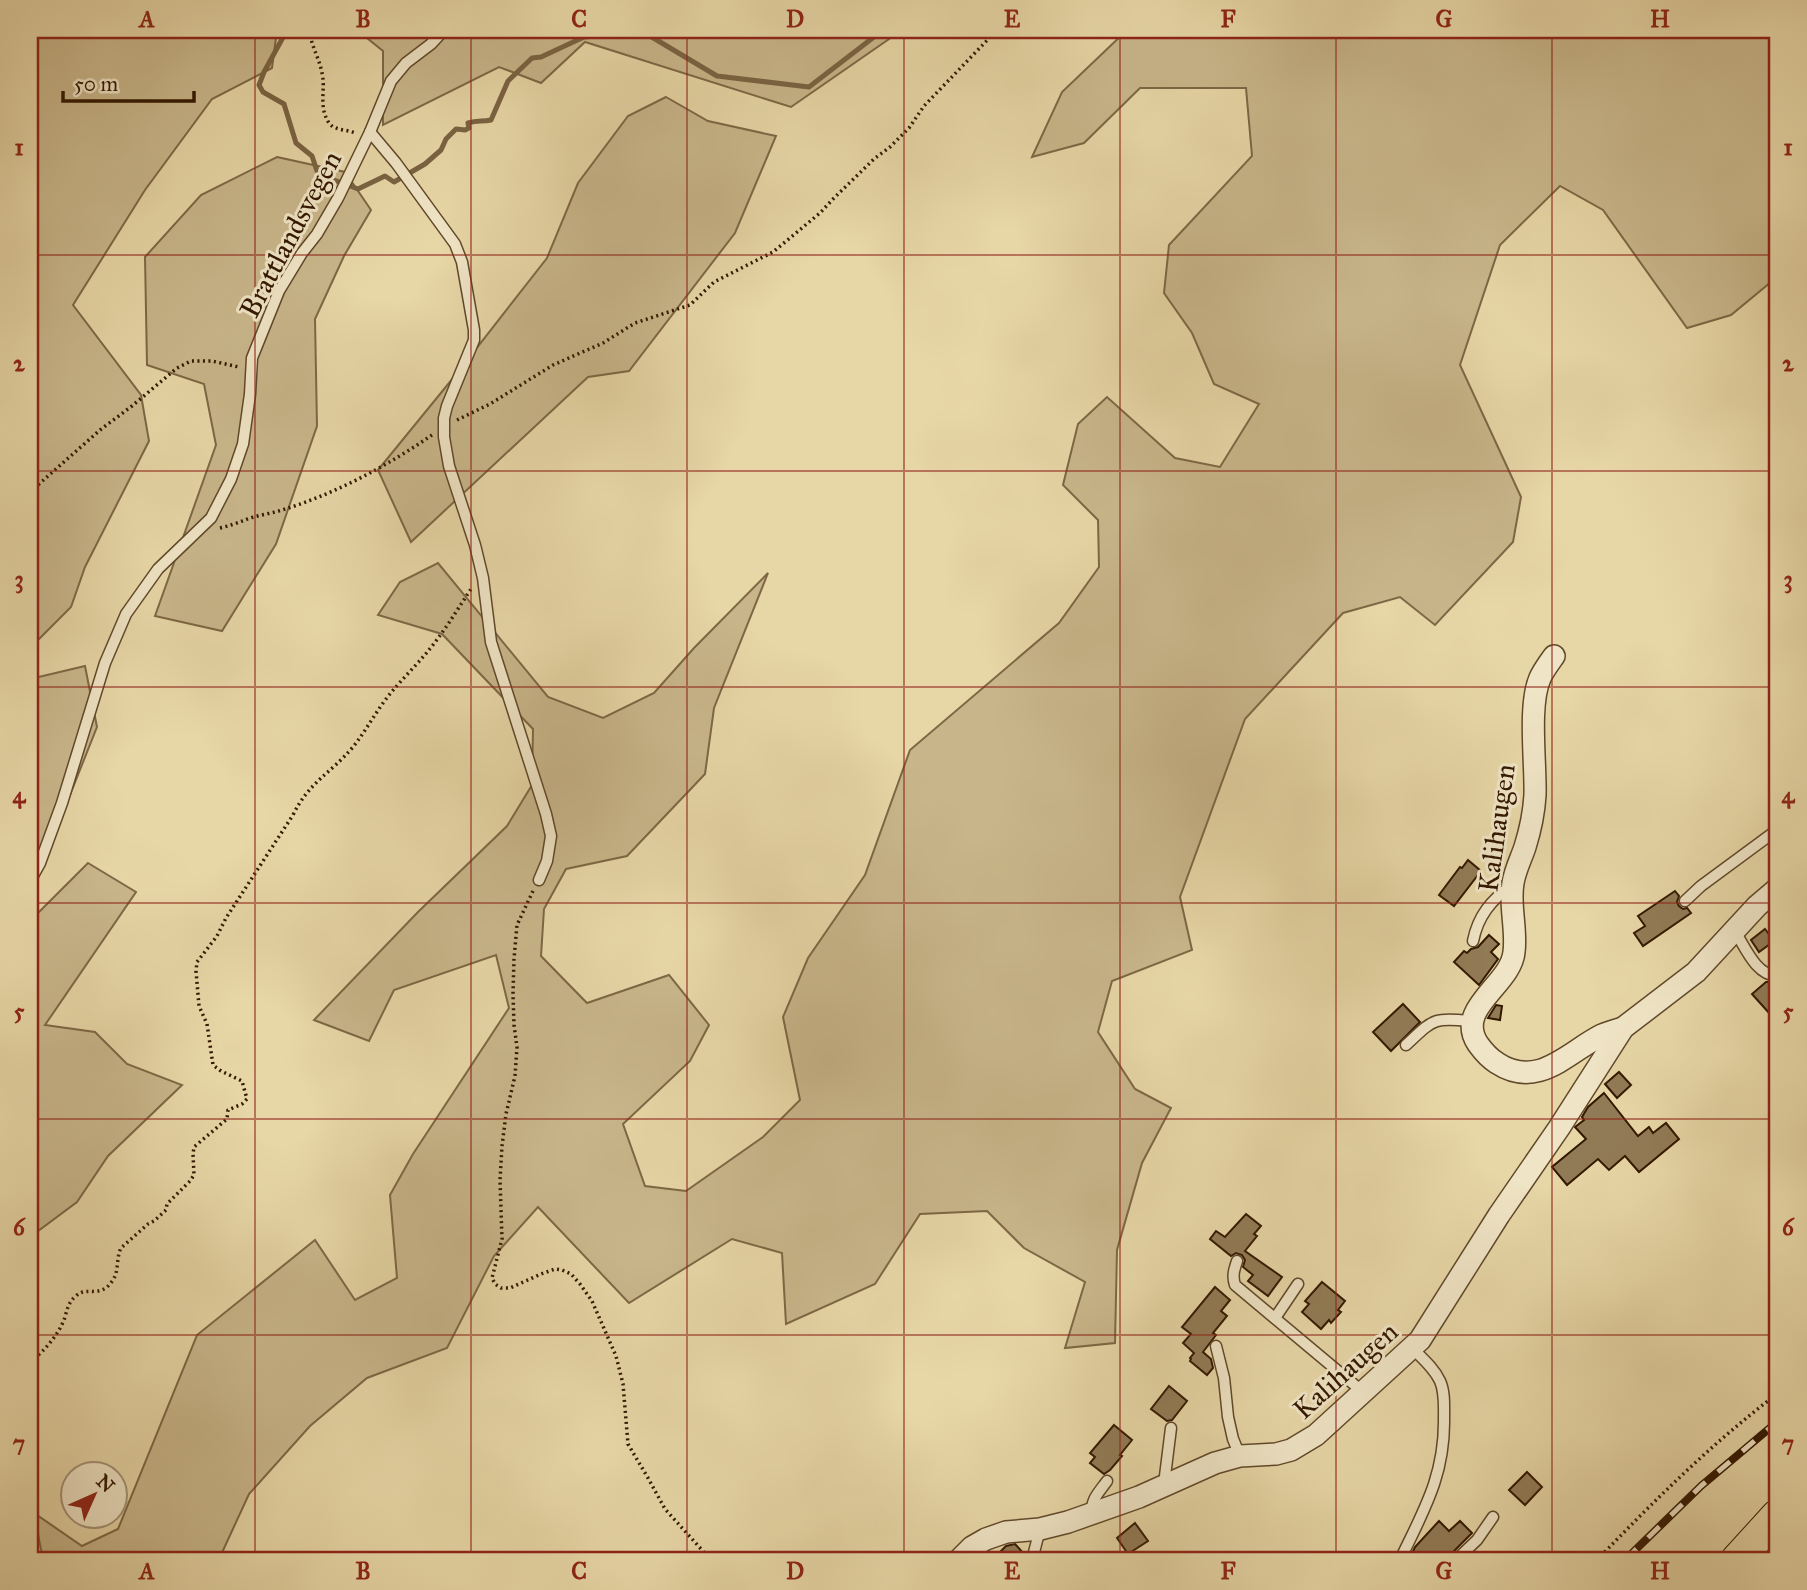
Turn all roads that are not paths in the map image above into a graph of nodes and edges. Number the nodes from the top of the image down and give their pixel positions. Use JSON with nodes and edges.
{"nodes":[{"id":1,"x":444,"y":30,"type":"edge"},
{"id":2,"x":368,"y":136,"type":"junction"},
{"id":3,"x":1554,"y":656,"type":"dead end"},
{"id":4,"x":1777,"y":830,"type":"edge"},
{"id":5,"x":539,"y":880,"type":"road end"},
{"id":6,"x":30,"y":881,"type":"edge"},
{"id":7,"x":1512,"y":884,"type":"junction"},
{"id":8,"x":1777,"y":889,"type":"edge"},
{"id":9,"x":1685,"y":901,"type":"dead end"},
{"id":10,"x":1734,"y":930,"type":"junction"},
{"id":11,"x":1473,"y":941,"type":"dead end"},
{"id":12,"x":1777,"y":976,"type":"edge"},
{"id":13,"x":1472,"y":1021,"type":"junction"},
{"id":14,"x":1623,"y":1028,"type":"junction"},
{"id":15,"x":1406,"y":1045,"type":"dead end"},
{"id":16,"x":1237,"y":1261,"type":"dead end"},
{"id":17,"x":1298,"y":1284,"type":"dead end"},
{"id":18,"x":1275,"y":1318,"type":"junction"},
{"id":19,"x":1216,"y":1346,"type":"dead end"},
{"id":20,"x":1412,"y":1348,"type":"junction"},
{"id":21,"x":1363,"y":1392,"type":"junction"},
{"id":22,"x":1171,"y":1428,"type":"dead end"},
{"id":23,"x":1240,"y":1456,"type":"junction"},
{"id":24,"x":1107,"y":1481,"type":"dead end"},
{"id":25,"x":1167,"y":1484,"type":"junction"},
{"id":26,"x":1093,"y":1514,"type":"junction"},
{"id":27,"x":1777,"y":1516,"type":"edge"},
{"id":28,"x":1493,"y":1517,"type":"dead end"},
{"id":29,"x":1040,"y":1528,"type":"junction"},
{"id":30,"x":959,"y":1560,"type":"edge"},
{"id":31,"x":1032,"y":1560,"type":"edge"},
{"id":32,"x":1400,"y":1560,"type":"edge"},
{"id":33,"x":1457,"y":1560,"type":"edge"},
{"id":34,"x":1737,"y":1560,"type":"edge"}],
"edges":[{"from":1,"to":2,"type":"lane","name":"Brattlandsvegen"},
{"from":2,"to":5,"type":"lane"},
{"from":2,"to":6,"type":"lane","name":"Brattlandsvegen"},
{"from":3,"to":7,"type":"street","name":"Kalihaugen"},
{"from":4,"to":9,"type":"lane"},
{"from":7,"to":11,"type":"lane"},
{"from":7,"to":13,"type":"street","name":"Kalihaugen"},
{"from":8,"to":10,"type":"street","name":"Kalihaugen"},
{"from":10,"to":12,"type":"lane"},
{"from":10,"to":14,"type":"street","name":"Kalihaugen"},
{"from":13,"to":14,"type":"street","name":"Kalihaugen"},
{"from":13,"to":15,"type":"lane"},
{"from":14,"to":20,"type":"street","name":"Kalihaugen"},
{"from":16,"to":18,"type":"lane"},
{"from":17,"to":18,"type":"lane"},
{"from":18,"to":21,"type":"lane"},
{"from":19,"to":23,"type":"lane"},
{"from":20,"to":21,"type":"street","name":"Kalihaugen"},
{"from":20,"to":32,"type":"lane"},
{"from":21,"to":23,"type":"street","name":"Kalihaugen"},
{"from":22,"to":25,"type":"lane"},
{"from":23,"to":25,"type":"street","name":"Kalihaugen"},
{"from":24,"to":26,"type":"lane"},
{"from":25,"to":26,"type":"street","name":"Kalihaugen"},
{"from":26,"to":29,"type":"street","name":"Kalihaugen"},
{"from":27,"to":34,"type":"main road"},
{"from":28,"to":33,"type":"lane"},
{"from":29,"to":30,"type":"street","name":"Kalihaugen"},
{"from":29,"to":31,"type":"lane"}]}
